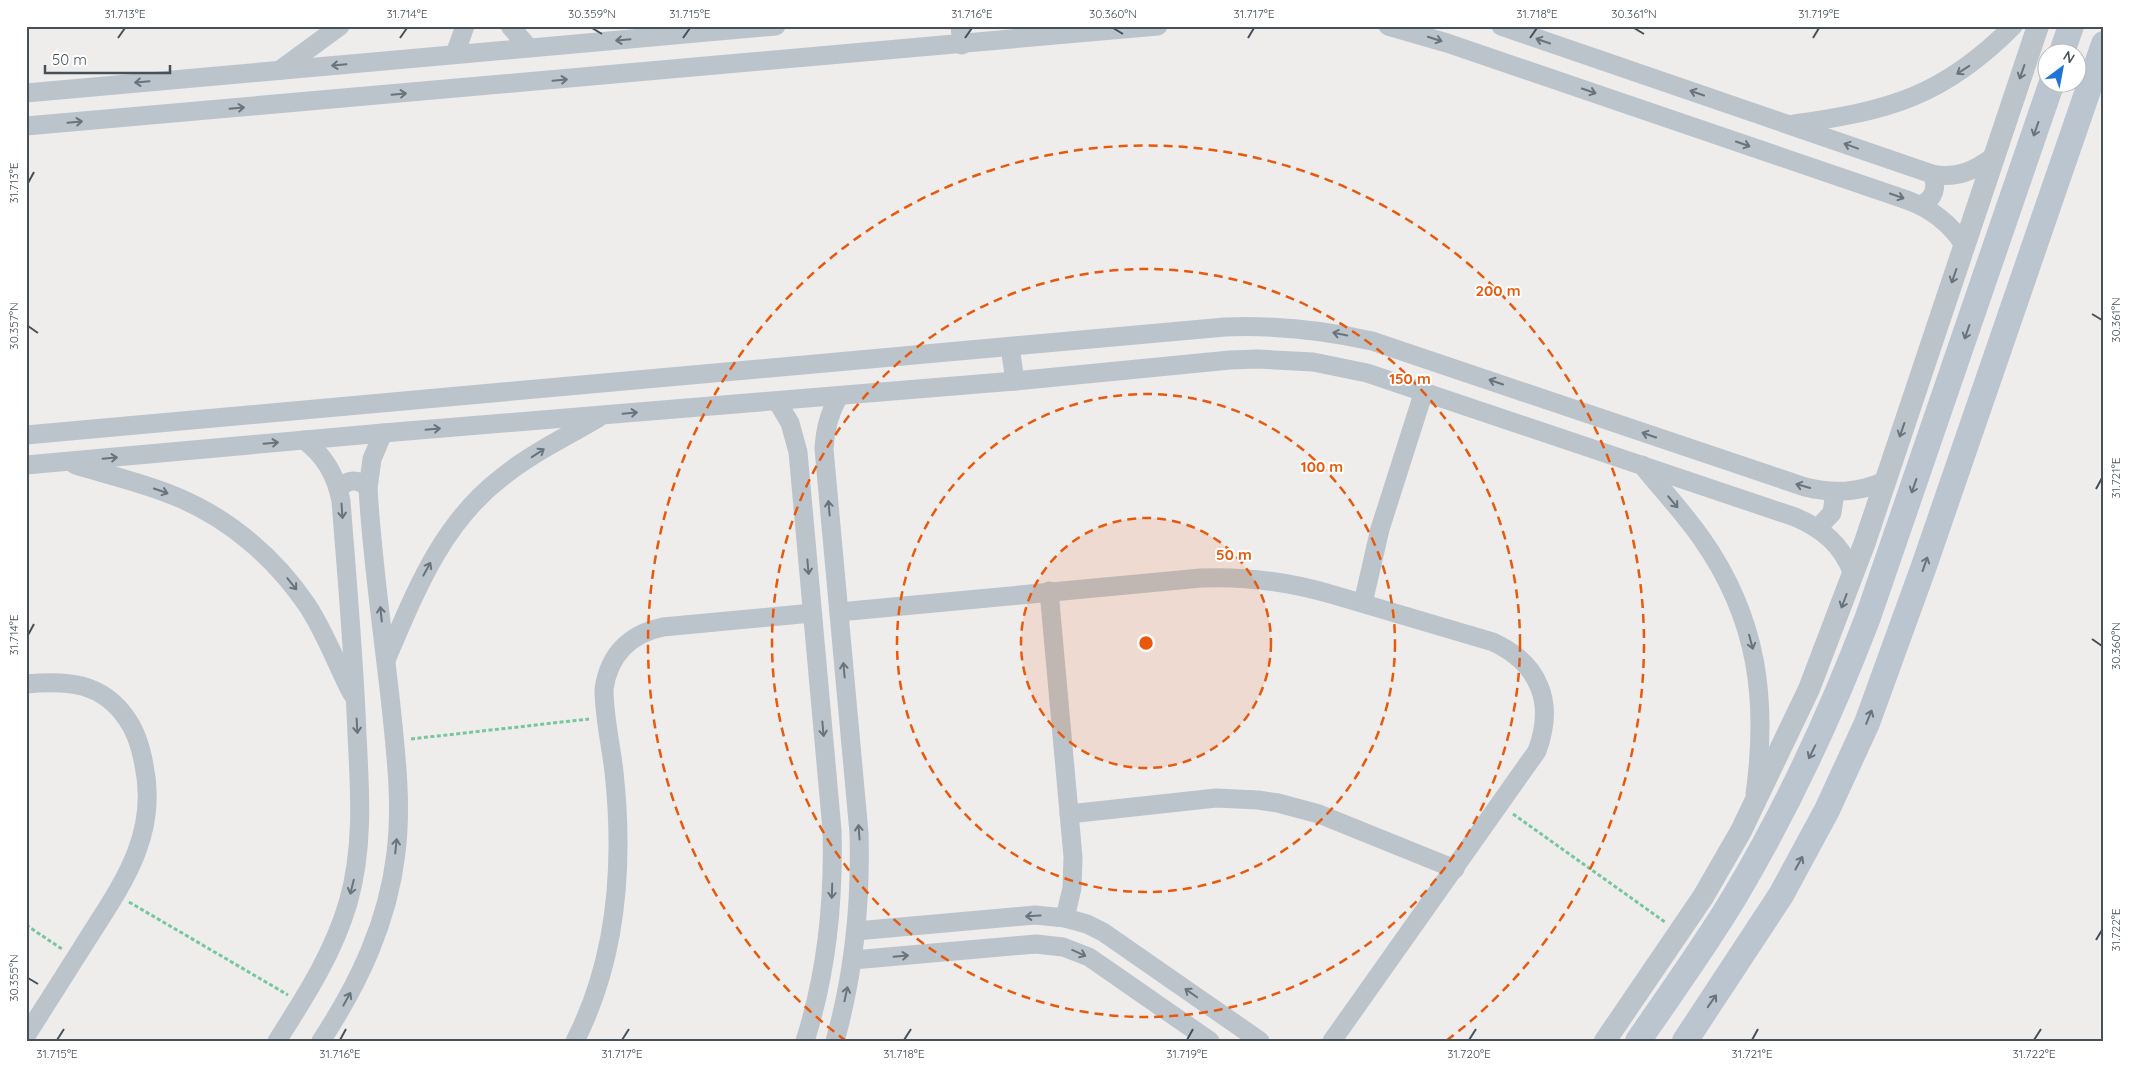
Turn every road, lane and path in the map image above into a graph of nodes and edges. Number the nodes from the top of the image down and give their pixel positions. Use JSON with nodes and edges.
{"nodes":[{"id":1,"x":340,"y":26,"type":"edge"},
{"id":2,"x":465,"y":26,"type":"edge"},
{"id":3,"x":510,"y":26,"type":"edge"},
{"id":4,"x":776,"y":26,"type":"edge"},
{"id":5,"x":960,"y":26,"type":"edge"},
{"id":6,"x":1158,"y":26,"type":"edge"},
{"id":7,"x":1388,"y":26,"type":"edge"},
{"id":8,"x":1501,"y":26,"type":"edge"},
{"id":9,"x":2013,"y":26,"type":"edge"},
{"id":10,"x":2038,"y":26,"type":"edge"},
{"id":11,"x":2071,"y":26,"type":"edge"},
{"id":12,"x":654,"y":31,"type":"edge"},
{"id":13,"x":2065,"y":42,"type":"edge"},
{"id":14,"x":2104,"y":44,"type":"edge"},
{"id":15,"x":962,"y":45,"type":"junction"},
{"id":16,"x":529,"y":48,"type":"junction"},
{"id":17,"x":455,"y":54,"type":"junction"},
{"id":18,"x":279,"y":70,"type":"junction"},
{"id":19,"x":26,"y":92,"type":"edge"},
{"id":20,"x":2049,"y":92,"type":"edge"},
{"id":21,"x":1789,"y":124,"type":"junction"},
{"id":22,"x":26,"y":126,"type":"edge"},
{"id":23,"x":1994,"y":156,"type":"junction"},
{"id":24,"x":1932,"y":174,"type":"junction"},
{"id":25,"x":1921,"y":205,"type":"junction"},
{"id":26,"x":1964,"y":245,"type":"junction"},
{"id":27,"x":1010,"y":347,"type":"junction"},
{"id":28,"x":1015,"y":381,"type":"junction"},
{"id":29,"x":1424,"y":392,"type":"junction"},
{"id":30,"x":839,"y":396,"type":"junction"},
{"id":31,"x":777,"y":401,"type":"junction"},
{"id":32,"x":603,"y":415,"type":"junction"},
{"id":33,"x":383,"y":433,"type":"junction"},
{"id":34,"x":825,"y":433,"type":"junction"},
{"id":35,"x":26,"y":435,"type":"edge"},
{"id":36,"x":795,"y":437,"type":"junction"},
{"id":37,"x":304,"y":440,"type":"junction"},
{"id":38,"x":64,"y":462,"type":"junction"},
{"id":39,"x":1641,"y":464,"type":"junction"},
{"id":40,"x":26,"y":465,"type":"edge"},
{"id":41,"x":1885,"y":481,"type":"junction"},
{"id":42,"x":368,"y":488,"type":"junction"},
{"id":43,"x":339,"y":489,"type":"junction"},
{"id":44,"x":1835,"y":492,"type":"junction"},
{"id":45,"x":1818,"y":528,"type":"junction"},
{"id":46,"x":1853,"y":574,"type":"junction"},
{"id":47,"x":1049,"y":591,"type":"junction"},
{"id":48,"x":1363,"y":603,"type":"junction"},
{"id":49,"x":839,"y":612,"type":"junction"},
{"id":50,"x":812,"y":613,"type":"junction"},
{"id":51,"x":386,"y":661,"type":"junction"},
{"id":52,"x":26,"y":684,"type":"edge"},
{"id":53,"x":356,"y":702,"type":"junction"},
{"id":54,"x":607,"y":717,"type":"junction"},
{"id":55,"x":394,"y":740,"type":"junction"},
{"id":56,"x":1500,"y":805,"type":"junction"},
{"id":57,"x":1754,"y":807,"type":"junction"},
{"id":58,"x":1069,"y":814,"type":"junction"},
{"id":59,"x":1455,"y":869,"type":"junction"},
{"id":60,"x":116,"y":894,"type":"junction"},
{"id":61,"x":1065,"y":918,"type":"junction"},
{"id":62,"x":26,"y":925,"type":"edge"},
{"id":63,"x":856,"y":930,"type":"junction"},
{"id":64,"x":1680,"y":932,"type":"junction"},
{"id":65,"x":75,"y":958,"type":"junction"},
{"id":66,"x":853,"y":960,"type":"junction"},
{"id":67,"x":301,"y":1002,"type":"junction"},
{"id":68,"x":1220,"y":1014,"type":"junction"},
{"id":69,"x":26,"y":1036,"type":"edge"},
{"id":70,"x":1207,"y":1039,"type":"edge"},
{"id":71,"x":807,"y":1040,"type":"edge"},
{"id":72,"x":278,"y":1041,"type":"edge"},
{"id":73,"x":322,"y":1041,"type":"edge"},
{"id":74,"x":575,"y":1041,"type":"edge"},
{"id":75,"x":834,"y":1041,"type":"edge"},
{"id":76,"x":1260,"y":1041,"type":"edge"},
{"id":77,"x":1332,"y":1041,"type":"edge"},
{"id":78,"x":1605,"y":1041,"type":"edge"},
{"id":79,"x":1638,"y":1041,"type":"edge"},
{"id":80,"x":1684,"y":1041,"type":"edge"}],
"edges":[{"from":1,"to":18,"type":"street"},
{"from":2,"to":17,"type":"street"},
{"from":3,"to":16,"type":"street"},
{"from":4,"to":12,"type":"street"},
{"from":5,"to":15,"type":"street"},
{"from":6,"to":15,"type":"street"},
{"from":7,"to":25,"type":"street","one_way":true},
{"from":21,"to":8,"type":"street","one_way":true},
{"from":9,"to":21,"type":"street","one_way":true},
{"from":10,"to":23,"type":"street","one_way":true},
{"from":11,"to":13,"type":"main road"},
{"from":12,"to":16,"type":"street","one_way":true},
{"from":80,"to":14,"type":"main road","one_way":true},
{"from":22,"to":15,"type":"street","one_way":true},
{"from":16,"to":17,"type":"street"},
{"from":17,"to":18,"type":"street","one_way":true},
{"from":18,"to":19,"type":"street","one_way":true},
{"from":20,"to":79,"type":"main road","one_way":true},
{"from":24,"to":21,"type":"street","one_way":true},
{"from":23,"to":24,"type":"street"},
{"from":23,"to":26,"type":"street"},
{"from":24,"to":25,"type":"street"},
{"from":25,"to":26,"type":"street"},
{"from":26,"to":41,"type":"street","one_way":true},
{"from":27,"to":28,"type":"street"},
{"from":27,"to":35,"type":"street"},
{"from":44,"to":27,"type":"street","one_way":true},
{"from":28,"to":29,"type":"street"},
{"from":28,"to":30,"type":"street"},
{"from":29,"to":39,"type":"street"},
{"from":29,"to":48,"type":"street"},
{"from":30,"to":31,"type":"street"},
{"from":30,"to":34,"type":"street"},
{"from":32,"to":31,"type":"street","one_way":true},
{"from":31,"to":36,"type":"street"},
{"from":33,"to":32,"type":"street","one_way":true},
{"from":51,"to":32,"type":"street","one_way":true},
{"from":33,"to":37,"type":"street"},
{"from":33,"to":42,"type":"street"},
{"from":34,"to":36,"type":"street"},
{"from":49,"to":34,"type":"street","one_way":true},
{"from":36,"to":50,"type":"street","one_way":true},
{"from":38,"to":37,"type":"street","one_way":true},
{"from":37,"to":43,"type":"street"},
{"from":38,"to":40,"type":"street"},
{"from":38,"to":53,"type":"street","one_way":true},
{"from":39,"to":45,"type":"street"},
{"from":39,"to":57,"type":"street","one_way":true},
{"from":41,"to":44,"type":"street"},
{"from":41,"to":46,"type":"street"},
{"from":42,"to":43,"type":"street"},
{"from":51,"to":42,"type":"street","one_way":true},
{"from":43,"to":53,"type":"street","one_way":true},
{"from":44,"to":45,"type":"street"},
{"from":45,"to":46,"type":"street"},
{"from":46,"to":57,"type":"street","one_way":true},
{"from":47,"to":48,"type":"street"},
{"from":47,"to":49,"type":"street"},
{"from":47,"to":58,"type":"street"},
{"from":48,"to":56,"type":"street"},
{"from":63,"to":49,"type":"street","one_way":true},
{"from":50,"to":54,"type":"street"},
{"from":50,"to":71,"type":"street","one_way":true},
{"from":51,"to":55,"type":"street"},
{"from":52,"to":60,"type":"street"},
{"from":53,"to":67,"type":"street","one_way":true},
{"from":54,"to":55,"type":"path"},
{"from":54,"to":74,"type":"street"},
{"from":73,"to":55,"type":"street","one_way":true},
{"from":56,"to":59,"type":"street"},
{"from":56,"to":64,"type":"path"},
{"from":57,"to":64,"type":"street"},
{"from":58,"to":59,"type":"street"},
{"from":58,"to":61,"type":"street"},
{"from":59,"to":77,"type":"street"},
{"from":60,"to":65,"type":"street"},
{"from":60,"to":67,"type":"path"},
{"from":61,"to":63,"type":"street","one_way":true},
{"from":68,"to":61,"type":"street","one_way":true},
{"from":62,"to":65,"type":"path"},
{"from":63,"to":66,"type":"street"},
{"from":64,"to":78,"type":"street"},
{"from":65,"to":69,"type":"street"},
{"from":66,"to":70,"type":"street","one_way":true},
{"from":75,"to":66,"type":"street","one_way":true},
{"from":67,"to":72,"type":"street"},
{"from":68,"to":70,"type":"street"},
{"from":68,"to":76,"type":"street"}]}
